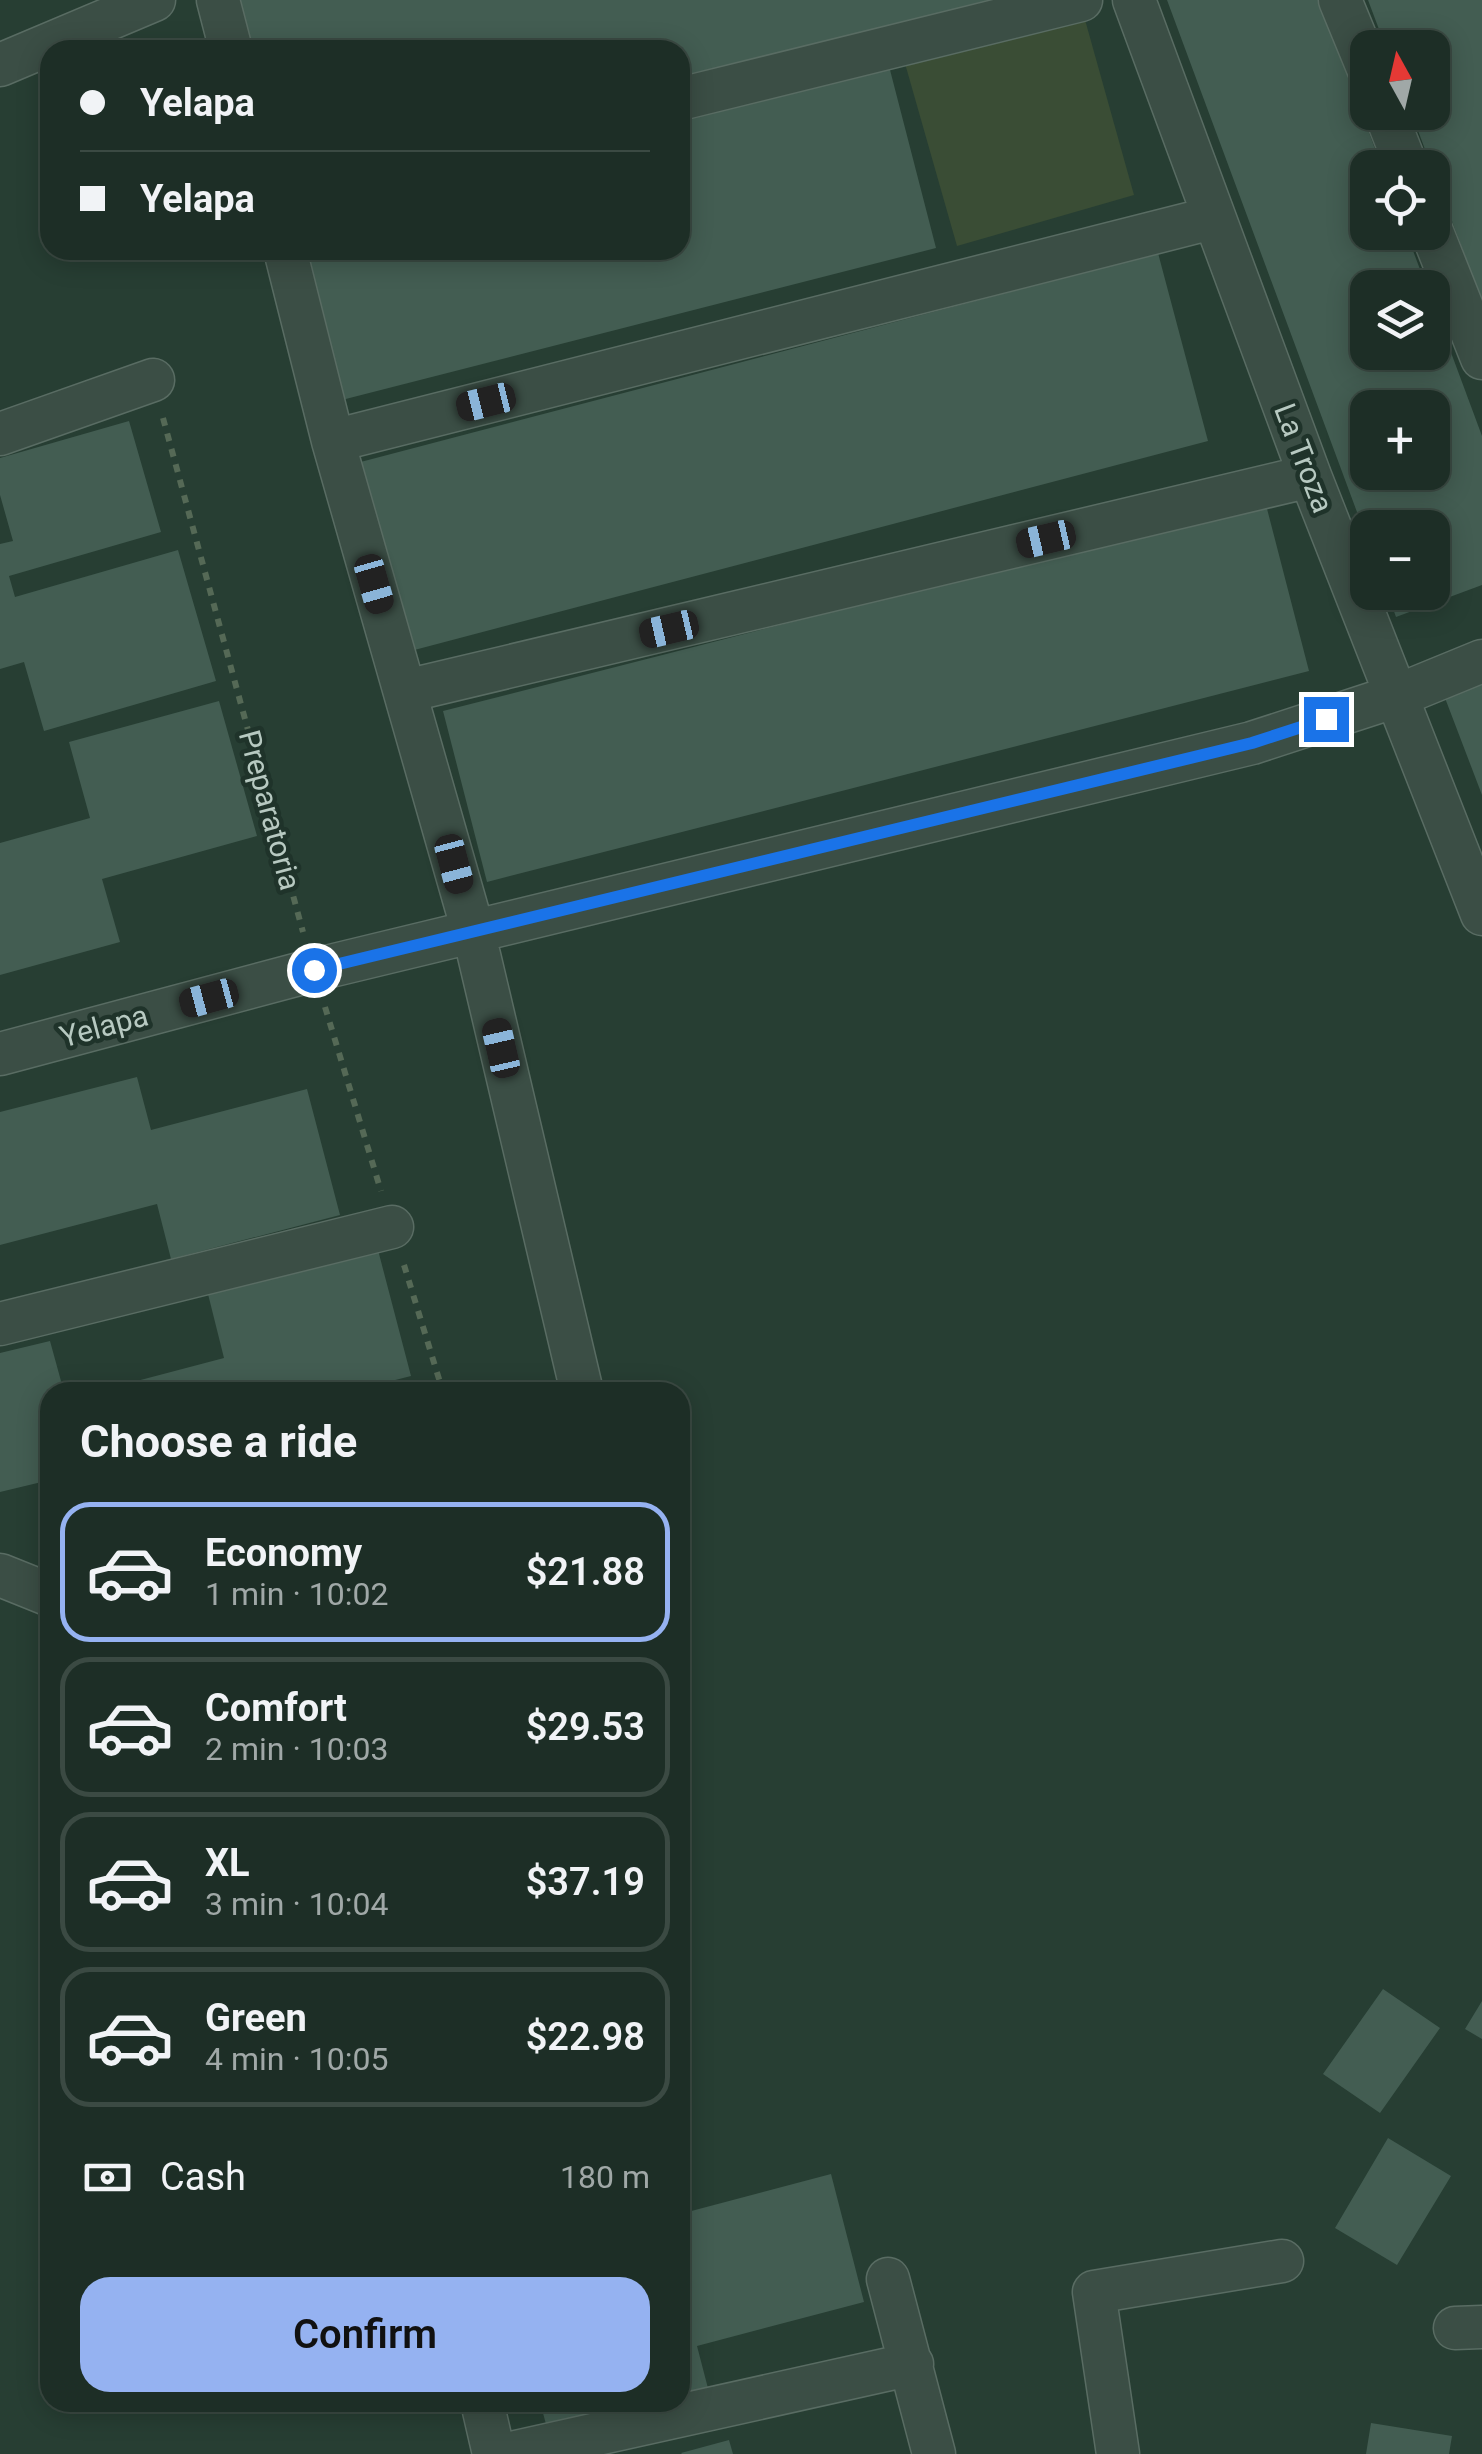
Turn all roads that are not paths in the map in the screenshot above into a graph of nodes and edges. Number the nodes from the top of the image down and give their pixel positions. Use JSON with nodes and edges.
{"nodes":[{"id":1,"x":154,"y":0,"type":"edge"},
{"id":2,"x":218,"y":0,"type":"edge"},
{"id":3,"x":1081,"y":0,"type":"edge"},
{"id":4,"x":1134,"y":0,"type":"edge"},
{"id":5,"x":1340,"y":0,"type":"edge"},
{"id":6,"x":1352,"y":30,"type":"edge"},
{"id":7,"x":59,"y":40,"type":"edge"},
{"id":8,"x":229,"y":40,"type":"edge"},
{"id":9,"x":40,"y":48,"type":"edge"},
{"id":10,"x":0,"y":65,"type":"edge"},
{"id":11,"x":690,"y":97,"type":"edge"},
{"id":12,"x":1212,"y":218,"type":"junction"},
{"id":13,"x":1439,"y":250,"type":"edge"},
{"id":14,"x":287,"y":260,"type":"edge"},
{"id":15,"x":1482,"y":358,"type":"edge"},
{"id":16,"x":152,"y":380,"type":"road end"},
{"id":17,"x":0,"y":434,"type":"edge"},
{"id":18,"x":333,"y":442,"type":"junction"},
{"id":19,"x":1310,"y":476,"type":"junction"},
{"id":20,"x":1482,"y":661,"type":"edge"},
{"id":21,"x":406,"y":692,"type":"junction"},
{"id":22,"x":1399,"y":695,"type":"junction"},
{"id":23,"x":1482,"y":914,"type":"edge"},
{"id":24,"x":474,"y":934,"type":"junction"},
{"id":25,"x":0,"y":1054,"type":"edge"},
{"id":26,"x":392,"y":1227,"type":"road end"},
{"id":27,"x":0,"y":1324,"type":"edge"},
{"id":28,"x":580,"y":1382,"type":"edge"},
{"id":29,"x":1282,"y":2261,"type":"dead end"},
{"id":30,"x":888,"y":2278,"type":"dead end"},
{"id":31,"x":912,"y":2364,"type":"junction"},
{"id":32,"x":484,"y":2412,"type":"edge"},
{"id":33,"x":494,"y":2454,"type":"edge"},
{"id":34,"x":507,"y":2454,"type":"edge"},
{"id":35,"x":934,"y":2454,"type":"edge"},
{"id":36,"x":1118,"y":2454,"type":"edge"}],
"edges":[{"from":1,"to":7,"type":"street"},
{"from":2,"to":8,"type":"street"},
{"from":3,"to":11,"type":"street"},
{"from":4,"to":12,"type":"street","name":"La Troza"},
{"from":5,"to":6,"type":"street"},
{"from":9,"to":10,"type":"street"},
{"from":12,"to":18,"type":"street"},
{"from":12,"to":19,"type":"street","name":"La Troza"},
{"from":13,"to":15,"type":"street"},
{"from":14,"to":18,"type":"street"},
{"from":16,"to":17,"type":"street"},
{"from":18,"to":21,"type":"street"},
{"from":19,"to":21,"type":"street"},
{"from":19,"to":22,"type":"street","name":"La Troza"},
{"from":20,"to":22,"type":"street","name":"Yelapa"},
{"from":21,"to":24,"type":"street"},
{"from":22,"to":23,"type":"street","name":"La Troza"},
{"from":22,"to":24,"type":"street","name":"Yelapa"},
{"from":24,"to":25,"type":"street","name":"Yelapa"},
{"from":24,"to":28,"type":"street"},
{"from":26,"to":27,"type":"street"},
{"from":29,"to":36,"type":"street"},
{"from":30,"to":31,"type":"street"},
{"from":31,"to":34,"type":"street"},
{"from":31,"to":35,"type":"street"},
{"from":32,"to":33,"type":"street"}]}
